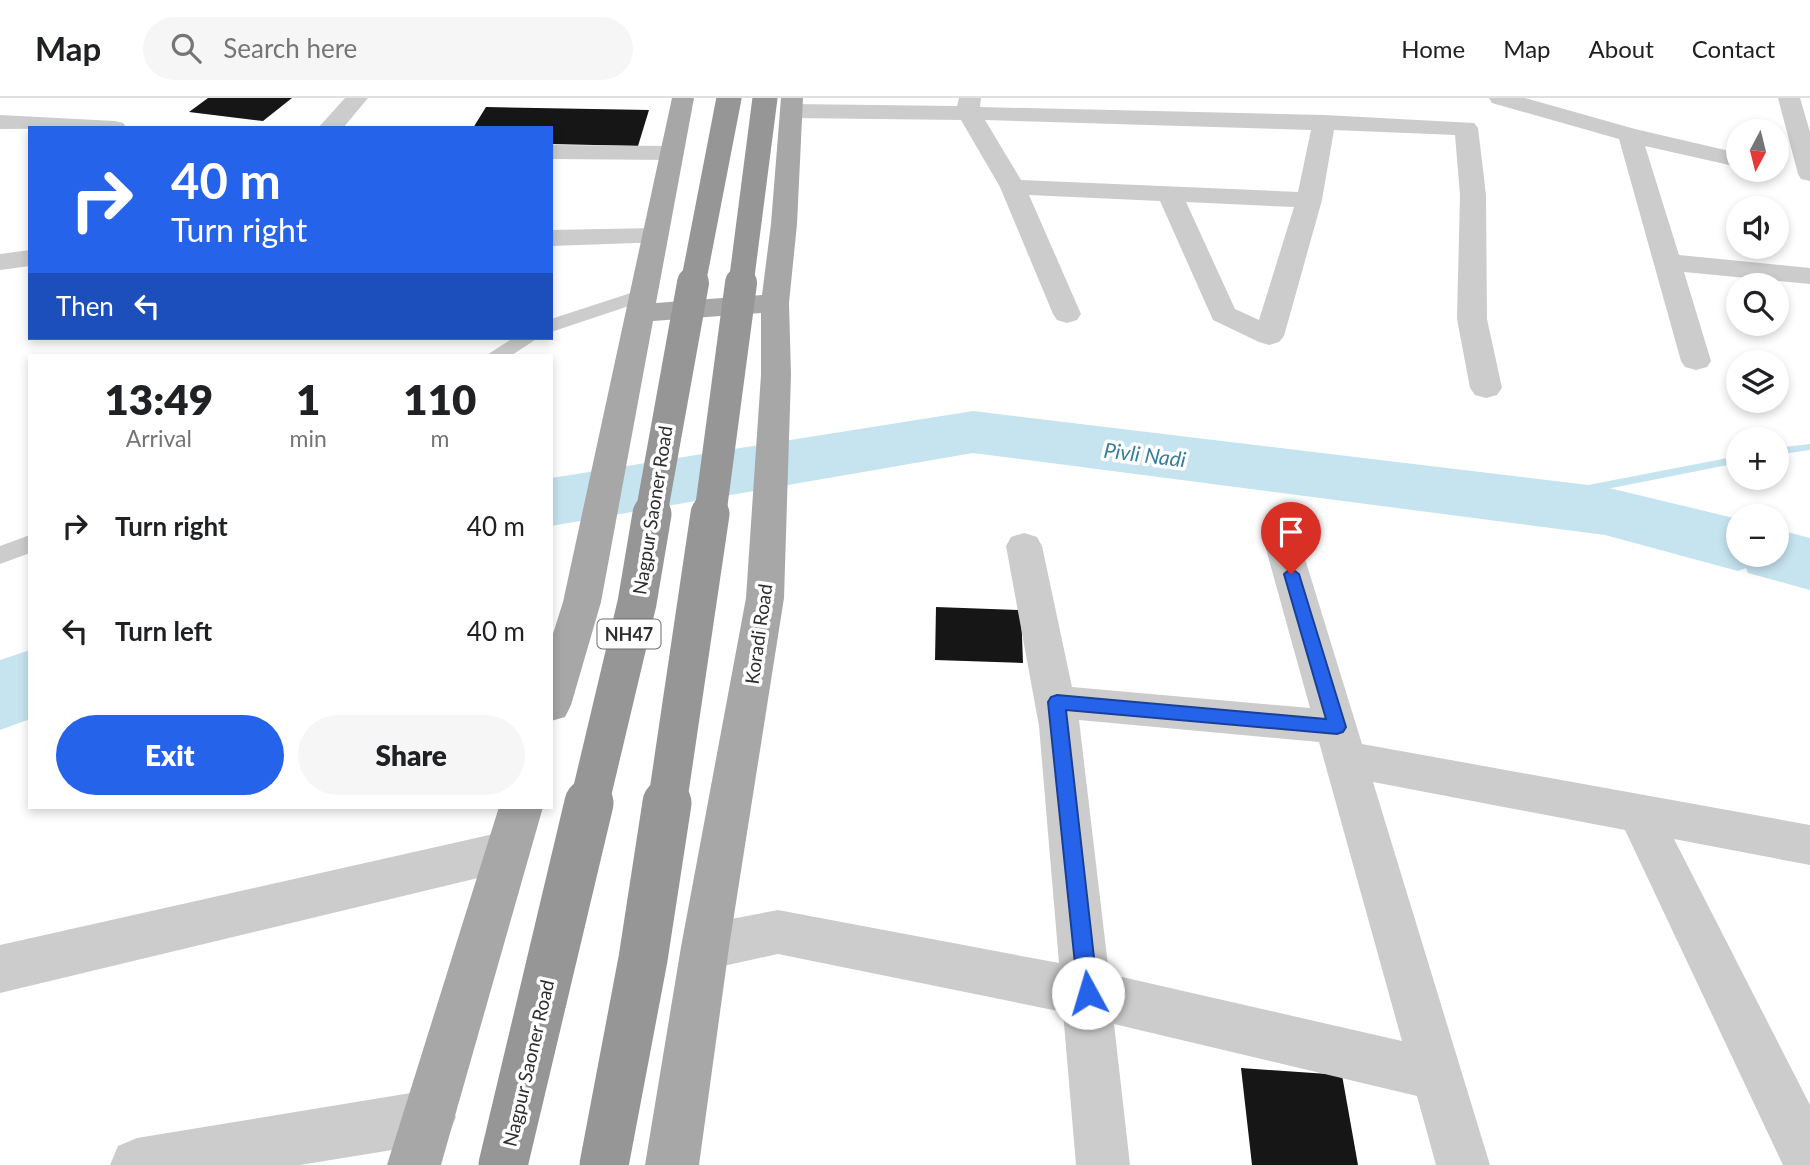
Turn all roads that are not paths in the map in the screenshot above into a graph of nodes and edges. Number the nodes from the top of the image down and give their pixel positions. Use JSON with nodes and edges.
{"nodes":[{"id":1,"x":29,"y":98,"type":"edge"},
{"id":2,"x":357,"y":98,"type":"edge"},
{"id":3,"x":682,"y":98,"type":"edge"},
{"id":4,"x":729,"y":98,"type":"edge"},
{"id":5,"x":1500,"y":98,"type":"edge"},
{"id":6,"x":1788,"y":98,"type":"edge"},
{"id":7,"x":783,"y":102,"type":"edge"},
{"id":8,"x":969,"y":105,"type":"edge"},
{"id":9,"x":1088,"y":106,"type":"edge"},
{"id":10,"x":0,"y":122,"type":"edge"},
{"id":11,"x":1324,"y":122,"type":"junction"},
{"id":12,"x":77,"y":126,"type":"edge"},
{"id":13,"x":332,"y":126,"type":"edge"},
{"id":14,"x":1630,"y":135,"type":"junction"},
{"id":15,"x":553,"y":152,"type":"edge"},
{"id":16,"x":672,"y":153,"type":"junction"},
{"id":17,"x":1726,"y":157,"type":"edge"},
{"id":18,"x":1802,"y":174,"type":"edge"},
{"id":19,"x":1013,"y":187,"type":"junction"},
{"id":20,"x":1170,"y":194,"type":"junction"},
{"id":21,"x":1309,"y":200,"type":"junction"},
{"id":22,"x":655,"y":236,"type":"junction"},
{"id":23,"x":553,"y":238,"type":"edge"},
{"id":24,"x":1667,"y":262,"type":"junction"},
{"id":25,"x":1810,"y":276,"type":"edge"},
{"id":26,"x":775,"y":303,"type":"junction"},
{"id":27,"x":641,"y":304,"type":"junction"},
{"id":28,"x":1067,"y":314,"type":"dead end"},
{"id":29,"x":553,"y":326,"type":"edge"},
{"id":30,"x":524,"y":340,"type":"edge"},
{"id":31,"x":498,"y":354,"type":"edge"},
{"id":32,"x":1696,"y":361,"type":"dead end"},
{"id":33,"x":1486,"y":388,"type":"dead end"},
{"id":34,"x":28,"y":545,"type":"edge"},
{"id":35,"x":1024,"y":546,"type":"dead end"},
{"id":36,"x":1284,"y":548,"type":"dead end"},
{"id":37,"x":0,"y":555,"type":"edge"},
{"id":38,"x":553,"y":698,"type":"edge"},
{"id":39,"x":1057,"y":702,"type":"junction"},
{"id":40,"x":1341,"y":743,"type":"junction"},
{"id":41,"x":1639,"y":814,"type":"junction"},
{"id":42,"x":514,"y":829,"type":"edge"},
{"id":43,"x":1810,"y":845,"type":"edge"},
{"id":44,"x":705,"y":947,"type":"junction"},
{"id":45,"x":0,"y":970,"type":"edge"},
{"id":46,"x":1088,"y":993,"type":"junction"},
{"id":47,"x":1437,"y":1075,"type":"junction"},
{"id":48,"x":421,"y":1141,"type":"edge"},
{"id":49,"x":1810,"y":1162,"type":"edge"},
{"id":50,"x":137,"y":1165,"type":"edge"},
{"id":51,"x":503,"y":1165,"type":"edge"},
{"id":52,"x":604,"y":1165,"type":"edge"},
{"id":53,"x":672,"y":1165,"type":"edge"},
{"id":54,"x":1104,"y":1165,"type":"edge"},
{"id":55,"x":1463,"y":1165,"type":"edge"}],
"edges":[{"from":1,"to":10,"type":"street"},
{"from":2,"to":13,"type":"street"},
{"from":3,"to":16,"type":"main road"},
{"from":4,"to":51,"type":"highway","name":"Nagpur Saoner Road","number":"NH47","bridge":true},
{"from":5,"to":14,"type":"street"},
{"from":6,"to":18,"type":"street"},
{"from":7,"to":8,"type":"street"},
{"from":7,"to":26,"type":"main road","name":"Koradi Road"},
{"from":7,"to":52,"type":"highway","bridge":true},
{"from":8,"to":9,"type":"street"},
{"from":8,"to":19,"type":"street"},
{"from":9,"to":11,"type":"street"},
{"from":10,"to":12,"type":"street"},
{"from":11,"to":21,"type":"street"},
{"from":11,"to":33,"type":"street"},
{"from":14,"to":17,"type":"street"},
{"from":14,"to":24,"type":"street"},
{"from":15,"to":16,"type":"street"},
{"from":16,"to":22,"type":"main road"},
{"from":19,"to":20,"type":"street"},
{"from":19,"to":28,"type":"street"},
{"from":20,"to":21,"type":"street"},
{"from":20,"to":21,"type":"street"},
{"from":22,"to":23,"type":"street"},
{"from":22,"to":27,"type":"main road"},
{"from":24,"to":25,"type":"street"},
{"from":24,"to":32,"type":"street"},
{"from":26,"to":27,"type":"main road"},
{"from":26,"to":44,"type":"main road","name":"Koradi Road"},
{"from":27,"to":29,"type":"lane"},
{"from":27,"to":38,"type":"main road"},
{"from":30,"to":31,"type":"lane"},
{"from":34,"to":37,"type":"lane"},
{"from":35,"to":39,"type":"street"},
{"from":36,"to":40,"type":"street"},
{"from":39,"to":40,"type":"street"},
{"from":39,"to":46,"type":"street"},
{"from":40,"to":41,"type":"street"},
{"from":40,"to":47,"type":"street"},
{"from":41,"to":43,"type":"street"},
{"from":41,"to":49,"type":"street"},
{"from":42,"to":45,"type":"street"},
{"from":42,"to":48,"type":"main road"},
{"from":44,"to":46,"type":"street"},
{"from":44,"to":53,"type":"main road","name":"Koradi Road"},
{"from":46,"to":47,"type":"street"},
{"from":46,"to":54,"type":"street"},
{"from":47,"to":55,"type":"street"},
{"from":48,"to":50,"type":"street"}]}
